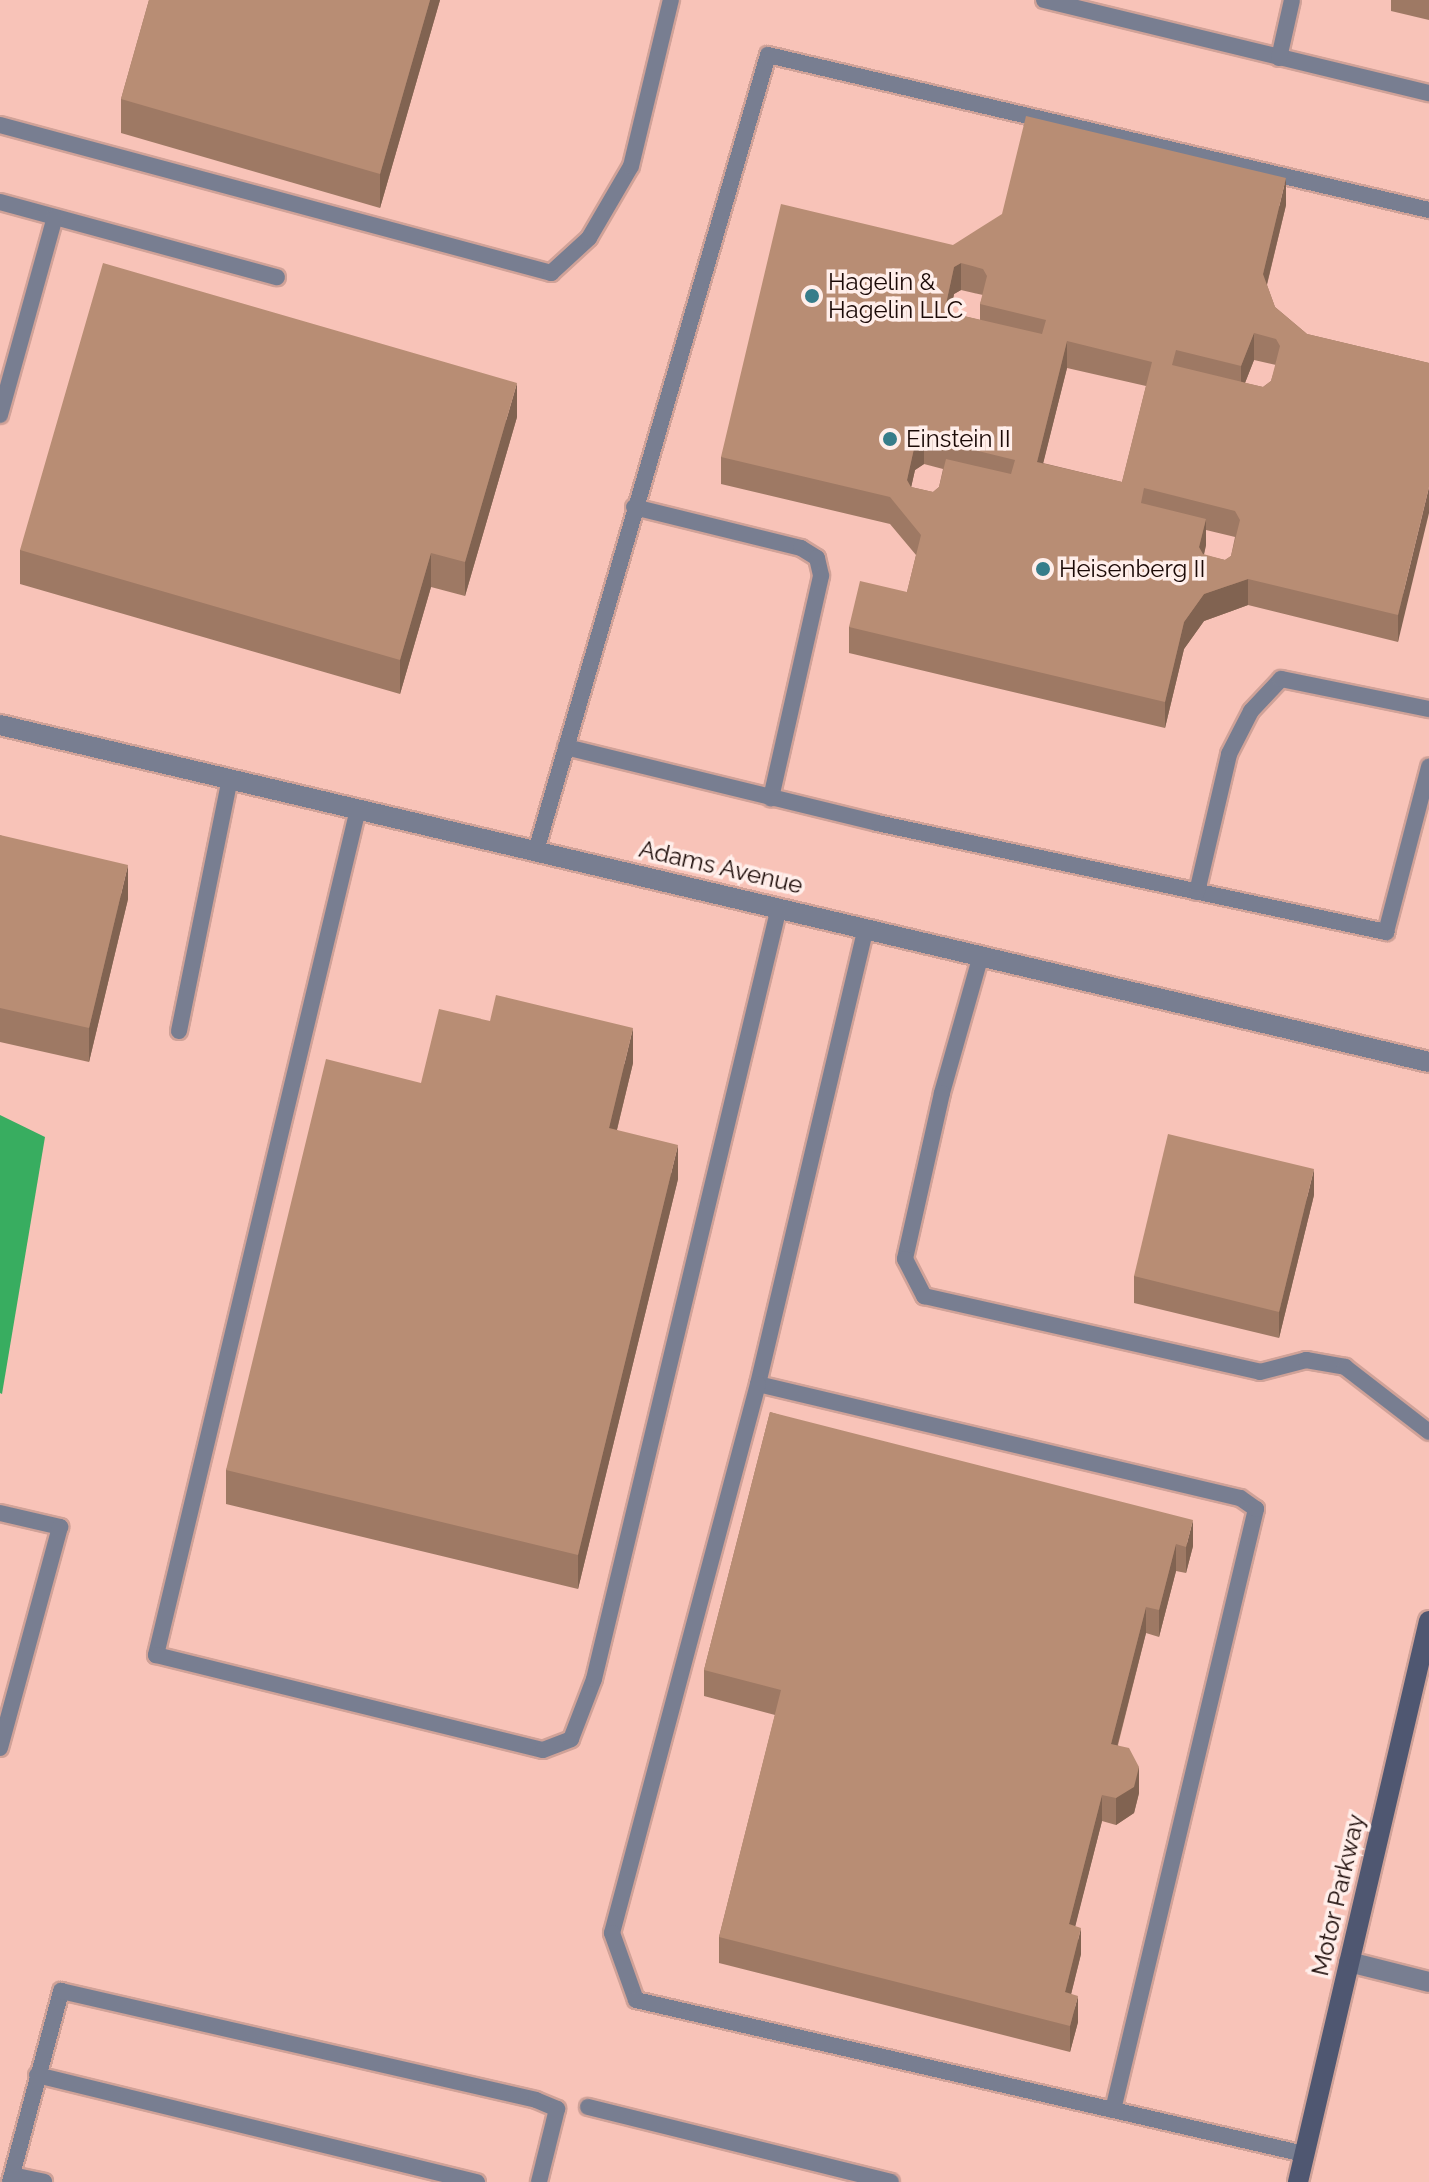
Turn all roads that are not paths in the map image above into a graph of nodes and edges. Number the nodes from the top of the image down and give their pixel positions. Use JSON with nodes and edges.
{"nodes":[{"id":1,"x":671,"y":0,"type":"edge"},
{"id":2,"x":1044,"y":0,"type":"edge"},
{"id":3,"x":1292,"y":0,"type":"edge"},
{"id":4,"x":1279,"y":58,"type":"junction"},
{"id":5,"x":1429,"y":93,"type":"edge"},
{"id":6,"x":0,"y":125,"type":"edge"},
{"id":7,"x":0,"y":202,"type":"edge"},
{"id":8,"x":1429,"y":210,"type":"edge"},
{"id":9,"x":55,"y":217,"type":"junction"},
{"id":10,"x":277,"y":277,"type":"dead end"},
{"id":11,"x":0,"y":415,"type":"edge"},
{"id":12,"x":634,"y":507,"type":"junction"},
{"id":13,"x":1429,"y":709,"type":"edge"},
{"id":14,"x":0,"y":725,"type":"edge"},
{"id":15,"x":566,"y":747,"type":"junction"},
{"id":16,"x":1429,"y":767,"type":"edge"},
{"id":17,"x":230,"y":778,"type":"junction"},
{"id":18,"x":771,"y":798,"type":"junction"},
{"id":19,"x":358,"y":809,"type":"junction"},
{"id":20,"x":536,"y":851,"type":"junction"},
{"id":21,"x":1197,"y":892,"type":"junction"},
{"id":22,"x":779,"y":907,"type":"junction"},
{"id":23,"x":866,"y":928,"type":"junction"},
{"id":24,"x":981,"y":955,"type":"junction"},
{"id":25,"x":179,"y":1031,"type":"dead end"},
{"id":26,"x":1429,"y":1062,"type":"edge"},
{"id":27,"x":758,"y":1384,"type":"junction"},
{"id":28,"x":1429,"y":1432,"type":"edge"},
{"id":29,"x":0,"y":1513,"type":"edge"},
{"id":30,"x":1429,"y":1621,"type":"edge"},
{"id":31,"x":0,"y":1748,"type":"edge"},
{"id":32,"x":1349,"y":1962,"type":"junction"},
{"id":33,"x":1429,"y":1982,"type":"edge"},
{"id":34,"x":37,"y":2075,"type":"junction"},
{"id":35,"x":588,"y":2107,"type":"dead end"},
{"id":36,"x":1113,"y":2110,"type":"junction"},
{"id":37,"x":1304,"y":2154,"type":"junction"},
{"id":38,"x":11,"y":2178,"type":"edge"},
{"id":39,"x":44,"y":2182,"type":"edge"},
{"id":40,"x":477,"y":2182,"type":"edge"},
{"id":41,"x":539,"y":2182,"type":"edge"},
{"id":42,"x":891,"y":2182,"type":"edge"},
{"id":43,"x":1298,"y":2182,"type":"edge"}],
"edges":[{"from":1,"to":6,"type":"lane"},
{"from":2,"to":4,"type":"lane"},
{"from":3,"to":4,"type":"lane"},
{"from":4,"to":5,"type":"lane"},
{"from":7,"to":9,"type":"lane"},
{"from":8,"to":12,"type":"lane"},
{"from":9,"to":10,"type":"lane"},
{"from":9,"to":11,"type":"lane"},
{"from":12,"to":15,"type":"lane"},
{"from":12,"to":18,"type":"lane"},
{"from":13,"to":21,"type":"lane"},
{"from":14,"to":17,"type":"street","name":"Adams Avenue"},
{"from":15,"to":18,"type":"lane"},
{"from":15,"to":20,"type":"lane"},
{"from":16,"to":21,"type":"lane"},
{"from":17,"to":19,"type":"street","name":"Adams Avenue"},
{"from":17,"to":25,"type":"lane"},
{"from":18,"to":21,"type":"lane"},
{"from":19,"to":20,"type":"street","name":"Adams Avenue"},
{"from":19,"to":22,"type":"lane"},
{"from":20,"to":22,"type":"street","name":"Adams Avenue"},
{"from":22,"to":23,"type":"street","name":"Adams Avenue"},
{"from":23,"to":24,"type":"street","name":"Adams Avenue"},
{"from":23,"to":27,"type":"lane"},
{"from":24,"to":26,"type":"street","name":"Adams Avenue"},
{"from":24,"to":28,"type":"lane"},
{"from":27,"to":36,"type":"lane"},
{"from":27,"to":36,"type":"lane"},
{"from":29,"to":31,"type":"lane"},
{"from":30,"to":32,"type":"main road","name":"Motor Parkway"},
{"from":32,"to":33,"type":"street"},
{"from":32,"to":37,"type":"main road","name":"Motor Parkway"},
{"from":34,"to":38,"type":"lane"},
{"from":34,"to":40,"type":"lane"},
{"from":34,"to":41,"type":"lane"},
{"from":35,"to":42,"type":"lane"},
{"from":36,"to":37,"type":"lane"},
{"from":37,"to":43,"type":"main road","name":"Motor Parkway"},
{"from":38,"to":39,"type":"lane"}]}
